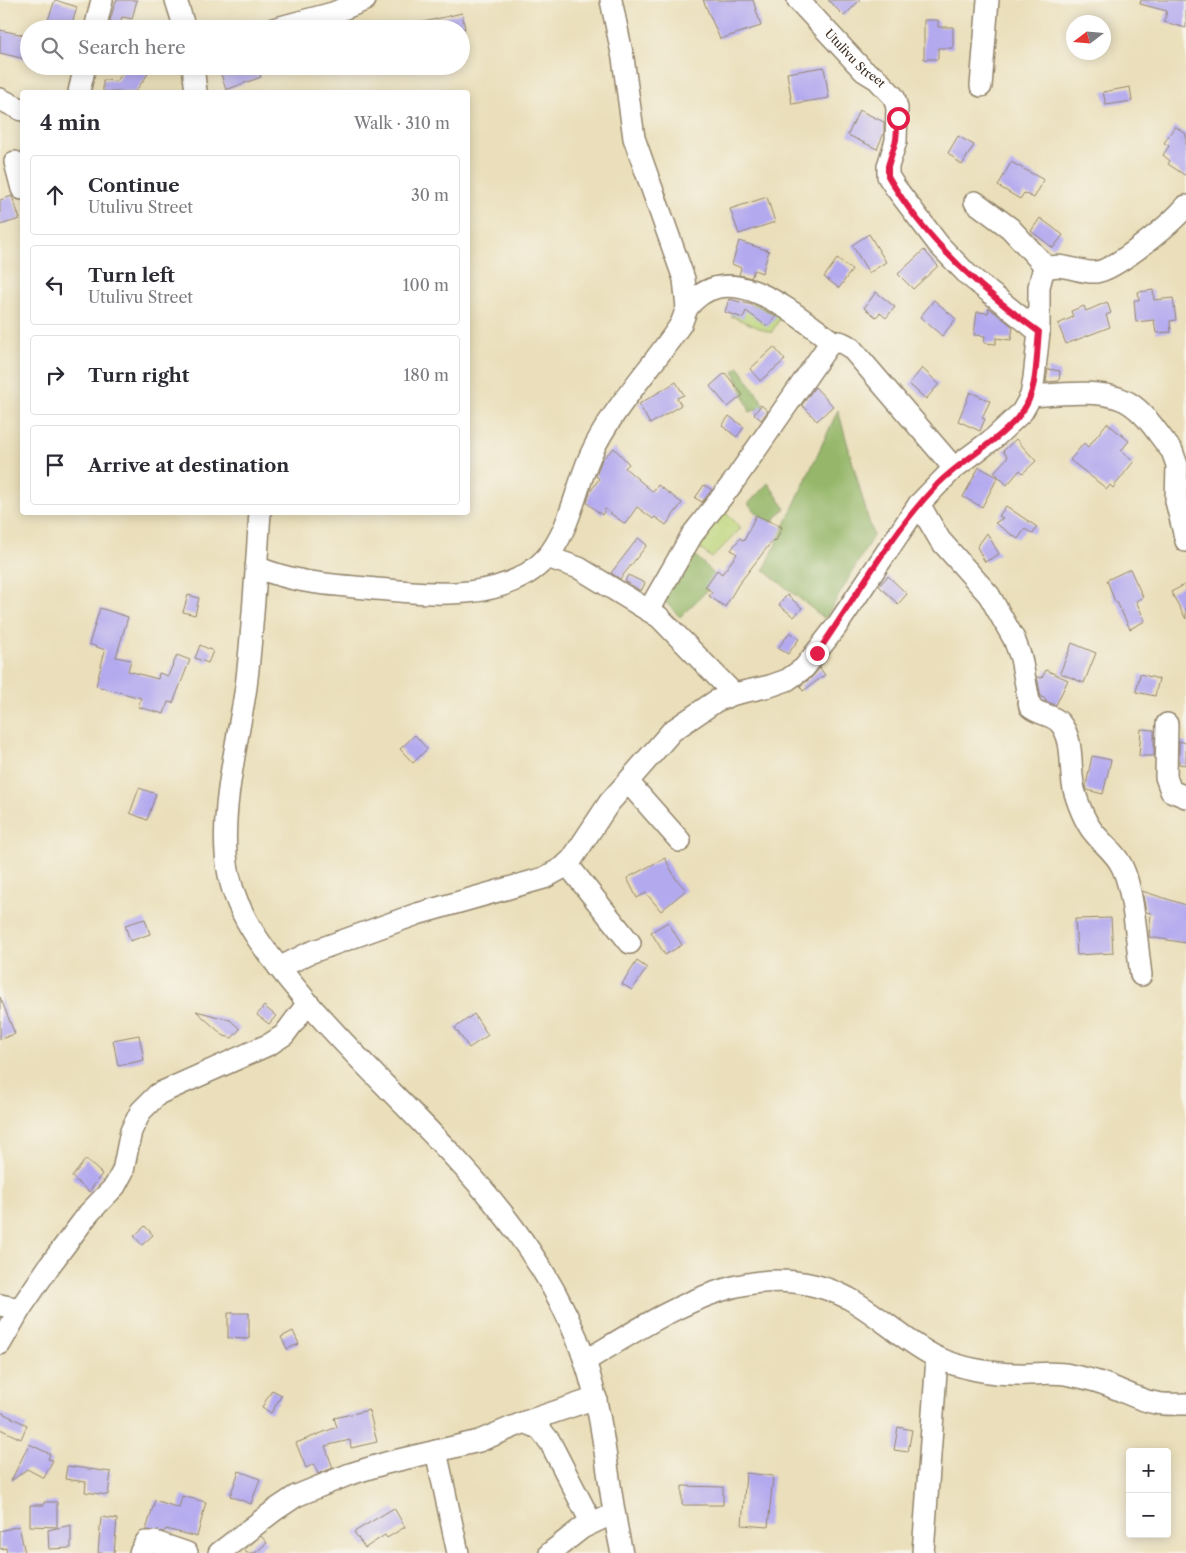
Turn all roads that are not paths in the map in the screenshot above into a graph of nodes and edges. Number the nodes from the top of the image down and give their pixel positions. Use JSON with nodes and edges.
{"nodes":[{"id":1,"x":102,"y":0,"type":"edge"},
{"id":2,"x":176,"y":0,"type":"edge"},
{"id":3,"x":365,"y":0,"type":"edge"},
{"id":4,"x":612,"y":0,"type":"edge"},
{"id":5,"x":798,"y":0,"type":"edge"},
{"id":6,"x":988,"y":0,"type":"edge"},
{"id":7,"x":97,"y":20,"type":"edge"},
{"id":8,"x":182,"y":20,"type":"edge"},
{"id":9,"x":307,"y":20,"type":"edge"},
{"id":10,"x":83,"y":75,"type":"edge"},
{"id":11,"x":194,"y":75,"type":"edge"},
{"id":12,"x":981,"y":86,"type":"dead end"},
{"id":13,"x":79,"y":90,"type":"edge"},
{"id":14,"x":196,"y":90,"type":"edge"},
{"id":15,"x":0,"y":99,"type":"edge"},
{"id":16,"x":20,"y":109,"type":"edge"},
{"id":17,"x":13,"y":162,"type":"edge"},
{"id":18,"x":20,"y":183,"type":"edge"},
{"id":19,"x":975,"y":202,"type":"dead end"},
{"id":20,"x":1186,"y":206,"type":"edge"},
{"id":21,"x":1047,"y":268,"type":"junction"},
{"id":22,"x":687,"y":308,"type":"junction"},
{"id":23,"x":1039,"y":332,"type":"junction"},
{"id":24,"x":834,"y":342,"type":"junction"},
{"id":25,"x":1031,"y":396,"type":"junction"},
{"id":26,"x":1181,"y":463,"type":"edge"},
{"id":27,"x":954,"y":468,"type":"junction"},
{"id":28,"x":919,"y":504,"type":"junction"},
{"id":29,"x":260,"y":515,"type":"edge"},
{"id":30,"x":1186,"y":541,"type":"edge"},
{"id":31,"x":547,"y":557,"type":"junction"},
{"id":32,"x":256,"y":567,"type":"junction"},
{"id":33,"x":649,"y":610,"type":"junction"},
{"id":34,"x":734,"y":694,"type":"junction"},
{"id":35,"x":1167,"y":724,"type":"dead end"},
{"id":36,"x":628,"y":782,"type":"junction"},
{"id":37,"x":1186,"y":797,"type":"edge"},
{"id":38,"x":680,"y":841,"type":"dead end"},
{"id":39,"x":567,"y":864,"type":"junction"},
{"id":40,"x":630,"y":943,"type":"dead end"},
{"id":41,"x":279,"y":968,"type":"junction"},
{"id":42,"x":1141,"y":975,"type":"dead end"},
{"id":43,"x":308,"y":1003,"type":"junction"},
{"id":44,"x":10,"y":1307,"type":"edge"},
{"id":45,"x":0,"y":1344,"type":"edge"},
{"id":46,"x":937,"y":1358,"type":"junction"},
{"id":47,"x":585,"y":1361,"type":"junction"},
{"id":48,"x":596,"y":1398,"type":"junction"},
{"id":49,"x":1186,"y":1404,"type":"edge"},
{"id":50,"x":525,"y":1422,"type":"junction"},
{"id":51,"x":436,"y":1451,"type":"junction"},
{"id":52,"x":615,"y":1514,"type":"junction"},
{"id":53,"x":591,"y":1522,"type":"junction"},
{"id":54,"x":140,"y":1553,"type":"edge"},
{"id":55,"x":187,"y":1553,"type":"edge"},
{"id":56,"x":219,"y":1553,"type":"edge"},
{"id":57,"x":458,"y":1553,"type":"edge"},
{"id":58,"x":550,"y":1553,"type":"edge"},
{"id":59,"x":622,"y":1553,"type":"edge"},
{"id":60,"x":923,"y":1553,"type":"edge"}],
"edges":[{"from":1,"to":7,"type":"street"},
{"from":2,"to":8,"type":"street"},
{"from":3,"to":9,"type":"street"},
{"from":4,"to":22,"type":"street"},
{"from":5,"to":23,"type":"street","name":"Utulivu Street"},
{"from":6,"to":12,"type":"street"},
{"from":10,"to":13,"type":"street"},
{"from":11,"to":14,"type":"street"},
{"from":15,"to":16,"type":"street"},
{"from":17,"to":18,"type":"street"},
{"from":19,"to":21,"type":"street"},
{"from":20,"to":21,"type":"street"},
{"from":21,"to":23,"type":"street"},
{"from":22,"to":24,"type":"street"},
{"from":22,"to":31,"type":"street"},
{"from":23,"to":25,"type":"street"},
{"from":24,"to":27,"type":"street"},
{"from":24,"to":33,"type":"street"},
{"from":25,"to":26,"type":"street"},
{"from":25,"to":27,"type":"street"},
{"from":26,"to":30,"type":"street"},
{"from":27,"to":28,"type":"street"},
{"from":28,"to":34,"type":"street"},
{"from":28,"to":42,"type":"street"},
{"from":29,"to":32,"type":"street"},
{"from":31,"to":32,"type":"street"},
{"from":31,"to":33,"type":"street"},
{"from":32,"to":41,"type":"street"},
{"from":33,"to":34,"type":"street"},
{"from":34,"to":36,"type":"street"},
{"from":35,"to":37,"type":"street"},
{"from":36,"to":38,"type":"street"},
{"from":36,"to":39,"type":"street"},
{"from":39,"to":40,"type":"street"},
{"from":39,"to":41,"type":"street"},
{"from":41,"to":43,"type":"street"},
{"from":43,"to":44,"type":"street"},
{"from":43,"to":47,"type":"street"},
{"from":44,"to":45,"type":"street"},
{"from":46,"to":47,"type":"street"},
{"from":46,"to":49,"type":"street"},
{"from":46,"to":60,"type":"street"},
{"from":47,"to":48,"type":"street"},
{"from":48,"to":50,"type":"street"},
{"from":48,"to":52,"type":"street"},
{"from":50,"to":51,"type":"street"},
{"from":50,"to":53,"type":"street"},
{"from":51,"to":56,"type":"street"},
{"from":51,"to":57,"type":"street"},
{"from":52,"to":53,"type":"street"},
{"from":52,"to":59,"type":"street"},
{"from":53,"to":58,"type":"street"},
{"from":54,"to":55,"type":"street"}]}
